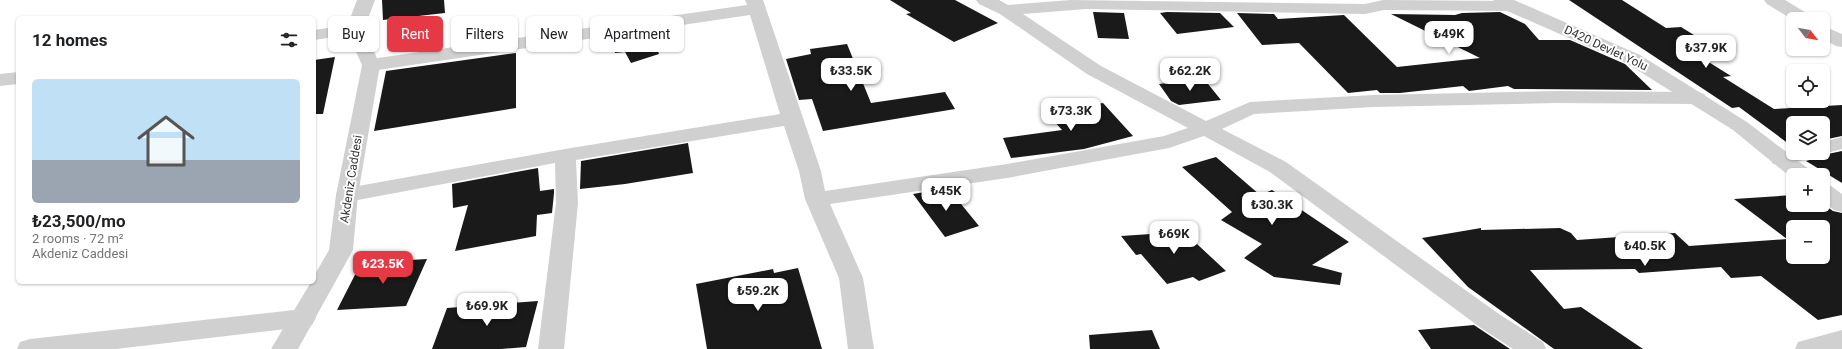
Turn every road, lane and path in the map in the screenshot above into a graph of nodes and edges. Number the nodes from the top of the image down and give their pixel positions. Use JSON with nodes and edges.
{"nodes":[{"id":1,"x":366,"y":0,"type":"edge"},
{"id":2,"x":985,"y":0,"type":"edge"},
{"id":3,"x":1773,"y":0,"type":"edge"},
{"id":4,"x":1381,"y":2,"type":"edge"},
{"id":5,"x":1506,"y":3,"type":"edge"},
{"id":6,"x":755,"y":4,"type":"edge"},
{"id":7,"x":1006,"y":10,"type":"junction"},
{"id":8,"x":1793,"y":12,"type":"edge"},
{"id":9,"x":360,"y":16,"type":"edge"},
{"id":10,"x":328,"y":33,"type":"edge"},
{"id":11,"x":316,"y":35,"type":"edge"},
{"id":12,"x":1830,"y":35,"type":"edge"},
{"id":13,"x":1842,"y":42,"type":"edge"},
{"id":14,"x":365,"y":52,"type":"edge"},
{"id":15,"x":371,"y":65,"type":"junction"},
{"id":16,"x":16,"y":78,"type":"edge"},
{"id":17,"x":0,"y":80,"type":"edge"},
{"id":18,"x":1697,"y":98,"type":"junction"},
{"id":19,"x":793,"y":118,"type":"junction"},
{"id":20,"x":1205,"y":129,"type":"junction"},
{"id":21,"x":1842,"y":143,"type":"edge"},
{"id":22,"x":1830,"y":146,"type":"edge"},
{"id":23,"x":564,"y":155,"type":"junction"},
{"id":24,"x":1786,"y":158,"type":"edge"},
{"id":25,"x":1781,"y":159,"type":"junction"},
{"id":26,"x":1793,"y":168,"type":"edge"},
{"id":27,"x":348,"y":195,"type":"junction"},
{"id":28,"x":1830,"y":196,"type":"edge"},
{"id":29,"x":816,"y":199,"type":"junction"},
{"id":30,"x":1842,"y":205,"type":"edge"},
{"id":31,"x":303,"y":318,"type":"junction"},
{"id":32,"x":1842,"y":340,"type":"edge"},
{"id":33,"x":30,"y":349,"type":"edge"},
{"id":34,"x":284,"y":349,"type":"edge"},
{"id":35,"x":551,"y":349,"type":"edge"},
{"id":36,"x":861,"y":349,"type":"edge"},
{"id":37,"x":1533,"y":349,"type":"edge"},
{"id":38,"x":1808,"y":349,"type":"edge"}],
"edges":[{"from":1,"to":9,"type":"street"},
{"from":2,"to":7,"type":"street"},
{"from":3,"to":8,"type":"street"},
{"from":4,"to":5,"type":"street"},
{"from":4,"to":7,"type":"street"},
{"from":5,"to":18,"type":"street","name":"D420 Devlet Yolu"},
{"from":6,"to":15,"type":"street"},
{"from":6,"to":19,"type":"street"},
{"from":7,"to":20,"type":"street"},
{"from":10,"to":11,"type":"street"},
{"from":12,"to":13,"type":"street"},
{"from":14,"to":15,"type":"street"},
{"from":15,"to":27,"type":"street","name":"Akdeniz Caddesi"},
{"from":16,"to":17,"type":"street"},
{"from":18,"to":20,"type":"street"},
{"from":18,"to":25,"type":"street","name":"D420 Devlet Yolu"},
{"from":19,"to":23,"type":"street"},
{"from":19,"to":29,"type":"street"},
{"from":20,"to":29,"type":"street"},
{"from":20,"to":37,"type":"street"},
{"from":21,"to":22,"type":"street"},
{"from":23,"to":27,"type":"street"},
{"from":23,"to":35,"type":"street"},
{"from":24,"to":25,"type":"street"},
{"from":25,"to":26,"type":"street","name":"D420 Devlet Yolu"},
{"from":27,"to":31,"type":"street","name":"Akdeniz Caddesi"},
{"from":28,"to":30,"type":"street"},
{"from":29,"to":36,"type":"street"},
{"from":31,"to":33,"type":"street"},
{"from":31,"to":34,"type":"street","name":"Akdeniz Caddesi"},
{"from":32,"to":38,"type":"street"}]}
